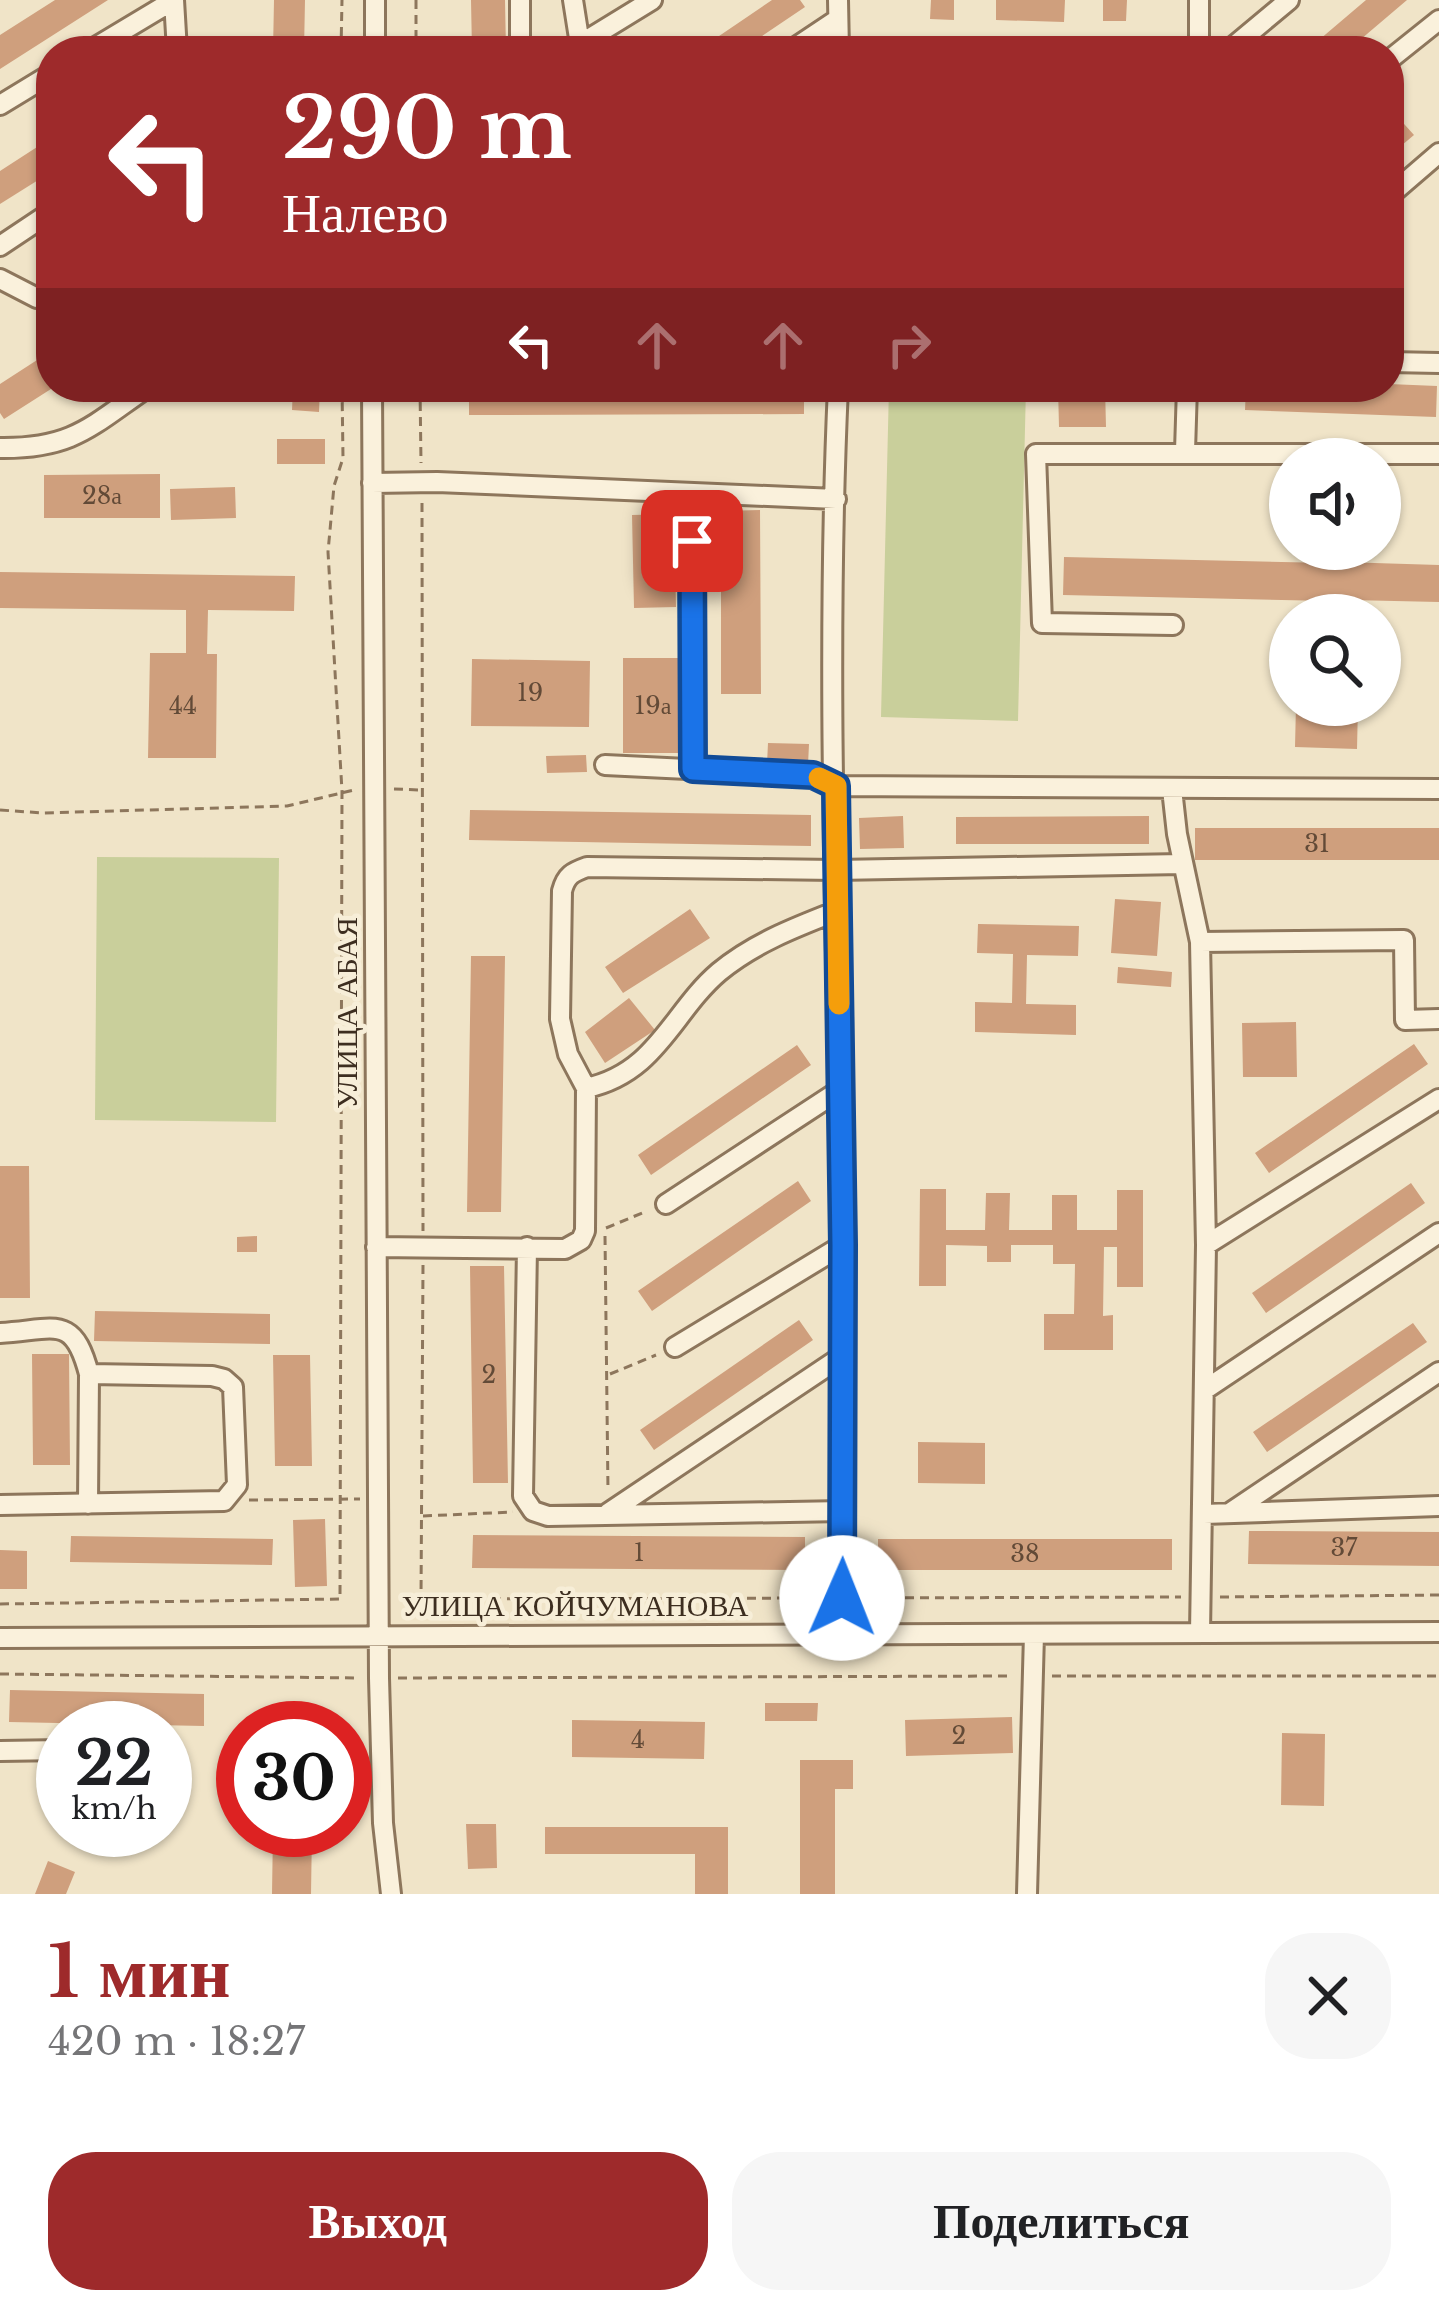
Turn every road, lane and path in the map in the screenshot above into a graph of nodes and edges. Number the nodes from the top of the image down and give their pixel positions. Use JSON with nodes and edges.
{"nodes":[{"id":1,"x":342,"y":0,"type":"edge"},
{"id":2,"x":375,"y":0,"type":"edge"},
{"id":3,"x":416,"y":0,"type":"edge"},
{"id":4,"x":520,"y":0,"type":"edge"},
{"id":5,"x":573,"y":0,"type":"edge"},
{"id":6,"x":652,"y":0,"type":"edge"},
{"id":7,"x":1198,"y":0,"type":"edge"},
{"id":8,"x":1289,"y":0,"type":"edge"},
{"id":9,"x":838,"y":9,"type":"edge"},
{"id":10,"x":1439,"y":20,"type":"edge"},
{"id":11,"x":114,"y":36,"type":"edge"},
{"id":12,"x":176,"y":36,"type":"edge"},
{"id":13,"x":341,"y":36,"type":"edge"},
{"id":14,"x":375,"y":36,"type":"edge"},
{"id":15,"x":416,"y":36,"type":"edge"},
{"id":16,"x":520,"y":36,"type":"edge"},
{"id":17,"x":579,"y":36,"type":"edge"},
{"id":18,"x":598,"y":36,"type":"edge"},
{"id":19,"x":807,"y":36,"type":"edge"},
{"id":20,"x":1199,"y":36,"type":"edge"},
{"id":21,"x":1246,"y":36,"type":"edge"},
{"id":22,"x":1404,"y":48,"type":"edge"},
{"id":23,"x":36,"y":83,"type":"edge"},
{"id":24,"x":0,"y":105,"type":"edge"},
{"id":25,"x":1439,"y":153,"type":"edge"},
{"id":26,"x":1404,"y":183,"type":"edge"},
{"id":27,"x":36,"y":222,"type":"edge"},
{"id":28,"x":0,"y":246,"type":"edge"},
{"id":29,"x":0,"y":279,"type":"edge"},
{"id":30,"x":36,"y":297,"type":"edge"},
{"id":31,"x":1404,"y":362,"type":"edge"},
{"id":32,"x":1439,"y":363,"type":"edge"},
{"id":33,"x":126,"y":402,"type":"edge"},
{"id":34,"x":342,"y":402,"type":"edge"},
{"id":35,"x":371,"y":402,"type":"edge"},
{"id":36,"x":420,"y":402,"type":"edge"},
{"id":37,"x":838,"y":402,"type":"edge"},
{"id":38,"x":1186,"y":402,"type":"edge"},
{"id":39,"x":0,"y":448,"type":"edge"},
{"id":40,"x":1184,"y":451,"type":"junction"},
{"id":41,"x":1439,"y":454,"type":"edge"},
{"id":42,"x":372,"y":483,"type":"junction"},
{"id":43,"x":422,"y":483,"type":"junction"},
{"id":44,"x":692,"y":495,"type":"junction"},
{"id":45,"x":836,"y":499,"type":"junction"},
{"id":46,"x":1173,"y":625,"type":"dead end"},
{"id":47,"x":604,"y":765,"type":"dead end"},
{"id":48,"x":693,"y":769,"type":"junction"},
{"id":49,"x":836,"y":786,"type":"junction"},
{"id":50,"x":1172,"y":788,"type":"junction"},
{"id":51,"x":1439,"y":788,"type":"edge"},
{"id":52,"x":342,"y":790,"type":"junction"},
{"id":53,"x":0,"y":810,"type":"edge"},
{"id":54,"x":1182,"y":864,"type":"junction"},
{"id":55,"x":836,"y":870,"type":"junction"},
{"id":56,"x":837,"y":910,"type":"junction"},
{"id":57,"x":1200,"y":942,"type":"junction"},
{"id":58,"x":1439,"y":1019,"type":"edge"},
{"id":59,"x":586,"y":1088,"type":"junction"},
{"id":60,"x":840,"y":1090,"type":"junction"},
{"id":61,"x":1439,"y":1099,"type":"edge"},
{"id":62,"x":666,"y":1204,"type":"joint"},
{"id":63,"x":1439,"y":1233,"type":"edge"},
{"id":64,"x":843,"y":1245,"type":"junction"},
{"id":65,"x":1206,"y":1245,"type":"junction"},
{"id":66,"x":376,"y":1247,"type":"junction"},
{"id":67,"x":423,"y":1247,"type":"junction"},
{"id":68,"x":527,"y":1247,"type":"junction"},
{"id":69,"x":0,"y":1333,"type":"edge"},
{"id":70,"x":675,"y":1347,"type":"joint"},
{"id":71,"x":844,"y":1355,"type":"junction"},
{"id":72,"x":1439,"y":1372,"type":"edge"},
{"id":73,"x":89,"y":1374,"type":"junction"},
{"id":74,"x":608,"y":1375,"type":"junction"},
{"id":75,"x":1206,"y":1388,"type":"junction"},
{"id":76,"x":340,"y":1498,"type":"junction"},
{"id":77,"x":379,"y":1499,"type":"junction"},
{"id":78,"x":224,"y":1501,"type":"junction"},
{"id":79,"x":88,"y":1504,"type":"junction"},
{"id":80,"x":0,"y":1505,"type":"edge"},
{"id":81,"x":1439,"y":1506,"type":"edge"},
{"id":82,"x":533,"y":1511,"type":"junction"},
{"id":83,"x":844,"y":1511,"type":"junction"},
{"id":84,"x":1231,"y":1512,"type":"junction"},
{"id":85,"x":608,"y":1513,"type":"junction"},
{"id":86,"x":1204,"y":1514,"type":"junction"},
{"id":87,"x":423,"y":1516,"type":"junction"},
{"id":88,"x":1439,"y":1594,"type":"edge"},
{"id":89,"x":842,"y":1598,"type":"junction"},
{"id":90,"x":1201,"y":1598,"type":"junction"},
{"id":91,"x":0,"y":1604,"type":"edge"},
{"id":92,"x":1200,"y":1633,"type":"junction"},
{"id":93,"x":1439,"y":1633,"type":"edge"},
{"id":94,"x":841,"y":1634,"type":"junction"},
{"id":95,"x":1034,"y":1634,"type":"junction"},
{"id":96,"x":0,"y":1638,"type":"edge"},
{"id":97,"x":380,"y":1638,"type":"junction"},
{"id":98,"x":0,"y":1674,"type":"edge"},
{"id":99,"x":1033,"y":1676,"type":"junction"},
{"id":100,"x":1439,"y":1676,"type":"edge"},
{"id":101,"x":379,"y":1678,"type":"junction"},
{"id":102,"x":36,"y":1750,"type":"edge"},
{"id":103,"x":0,"y":1751,"type":"edge"},
{"id":104,"x":391,"y":1894,"type":"edge"},
{"id":105,"x":1027,"y":1894,"type":"edge"}],
"edges":[{"from":1,"to":13,"type":"path"},
{"from":2,"to":14,"type":"street"},
{"from":3,"to":15,"type":"path"},
{"from":4,"to":16,"type":"street"},
{"from":5,"to":17,"type":"street"},
{"from":6,"to":18,"type":"street"},
{"from":7,"to":20,"type":"street"},
{"from":8,"to":21,"type":"street"},
{"from":9,"to":19,"type":"street"},
{"from":10,"to":22,"type":"street"},
{"from":11,"to":12,"type":"street"},
{"from":23,"to":24,"type":"street"},
{"from":25,"to":26,"type":"street"},
{"from":27,"to":28,"type":"street"},
{"from":29,"to":30,"type":"street"},
{"from":31,"to":32,"type":"street"},
{"from":33,"to":39,"type":"street"},
{"from":34,"to":52,"type":"path"},
{"from":35,"to":42,"type":"street","name":"УЛИЦА АБАЯ"},
{"from":36,"to":43,"type":"path"},
{"from":37,"to":45,"type":"street"},
{"from":38,"to":40,"type":"street"},
{"from":40,"to":41,"type":"street"},
{"from":40,"to":46,"type":"street"},
{"from":42,"to":43,"type":"street"},
{"from":42,"to":66,"type":"street","name":"УЛИЦА АБАЯ"},
{"from":43,"to":44,"type":"street"},
{"from":43,"to":67,"type":"path"},
{"from":44,"to":45,"type":"street"},
{"from":44,"to":48,"type":"street"},
{"from":45,"to":49,"type":"street"},
{"from":47,"to":48,"type":"street"},
{"from":48,"to":49,"type":"street"},
{"from":49,"to":50,"type":"street"},
{"from":49,"to":55,"type":"street"},
{"from":50,"to":51,"type":"street"},
{"from":50,"to":54,"type":"street"},
{"from":52,"to":53,"type":"path"},
{"from":52,"to":76,"type":"path"},
{"from":54,"to":55,"type":"street"},
{"from":54,"to":57,"type":"street"},
{"from":55,"to":56,"type":"street"},
{"from":55,"to":59,"type":"street"},
{"from":56,"to":59,"type":"street"},
{"from":56,"to":60,"type":"street"},
{"from":57,"to":58,"type":"street"},
{"from":57,"to":65,"type":"street"},
{"from":59,"to":68,"type":"street"},
{"from":60,"to":62,"type":"street"},
{"from":60,"to":64,"type":"street"},
{"from":61,"to":65,"type":"street"},
{"from":62,"to":74,"type":"path"},
{"from":63,"to":75,"type":"street"},
{"from":64,"to":70,"type":"street"},
{"from":64,"to":71,"type":"street"},
{"from":65,"to":75,"type":"street"},
{"from":66,"to":67,"type":"street"},
{"from":66,"to":77,"type":"street","name":"УЛИЦА АБАЯ"},
{"from":67,"to":68,"type":"street"},
{"from":67,"to":87,"type":"path"},
{"from":68,"to":82,"type":"street"},
{"from":69,"to":73,"type":"street"},
{"from":70,"to":74,"type":"path"},
{"from":71,"to":83,"type":"street"},
{"from":71,"to":85,"type":"street"},
{"from":72,"to":84,"type":"street"},
{"from":73,"to":78,"type":"street"},
{"from":73,"to":79,"type":"street"},
{"from":74,"to":85,"type":"path"},
{"from":75,"to":86,"type":"street"},
{"from":76,"to":77,"type":"path"},
{"from":76,"to":78,"type":"path"},
{"from":76,"to":91,"type":"path"},
{"from":77,"to":97,"type":"street","name":"УЛИЦА АБАЯ"},
{"from":78,"to":79,"type":"street"},
{"from":79,"to":80,"type":"street"},
{"from":81,"to":84,"type":"street"},
{"from":82,"to":85,"type":"street"},
{"from":82,"to":87,"type":"path"},
{"from":83,"to":85,"type":"street"},
{"from":83,"to":89,"type":"street"},
{"from":84,"to":86,"type":"street"},
{"from":86,"to":90,"type":"street"},
{"from":87,"to":89,"type":"path"},
{"from":88,"to":90,"type":"path"},
{"from":89,"to":90,"type":"path"},
{"from":89,"to":94,"type":"street"},
{"from":90,"to":92,"type":"street"},
{"from":92,"to":93,"type":"street","name":"УЛИЦА КОЙЧУМАНОВА"},
{"from":92,"to":95,"type":"street","name":"УЛИЦА КОЙЧУМАНОВА"},
{"from":94,"to":95,"type":"street","name":"УЛИЦА КОЙЧУМАНОВА"},
{"from":94,"to":97,"type":"street","name":"УЛИЦА КОЙЧУМАНОВА"},
{"from":95,"to":99,"type":"street"},
{"from":96,"to":97,"type":"street","name":"УЛИЦА КОЙЧУМАНОВА"},
{"from":97,"to":101,"type":"street","name":"УЛИЦА АБАЯ"},
{"from":98,"to":101,"type":"path"},
{"from":99,"to":100,"type":"path"},
{"from":99,"to":101,"type":"path"},
{"from":99,"to":105,"type":"street"},
{"from":101,"to":104,"type":"street","name":"УЛИЦА АБАЯ"},
{"from":102,"to":103,"type":"street"}]}
